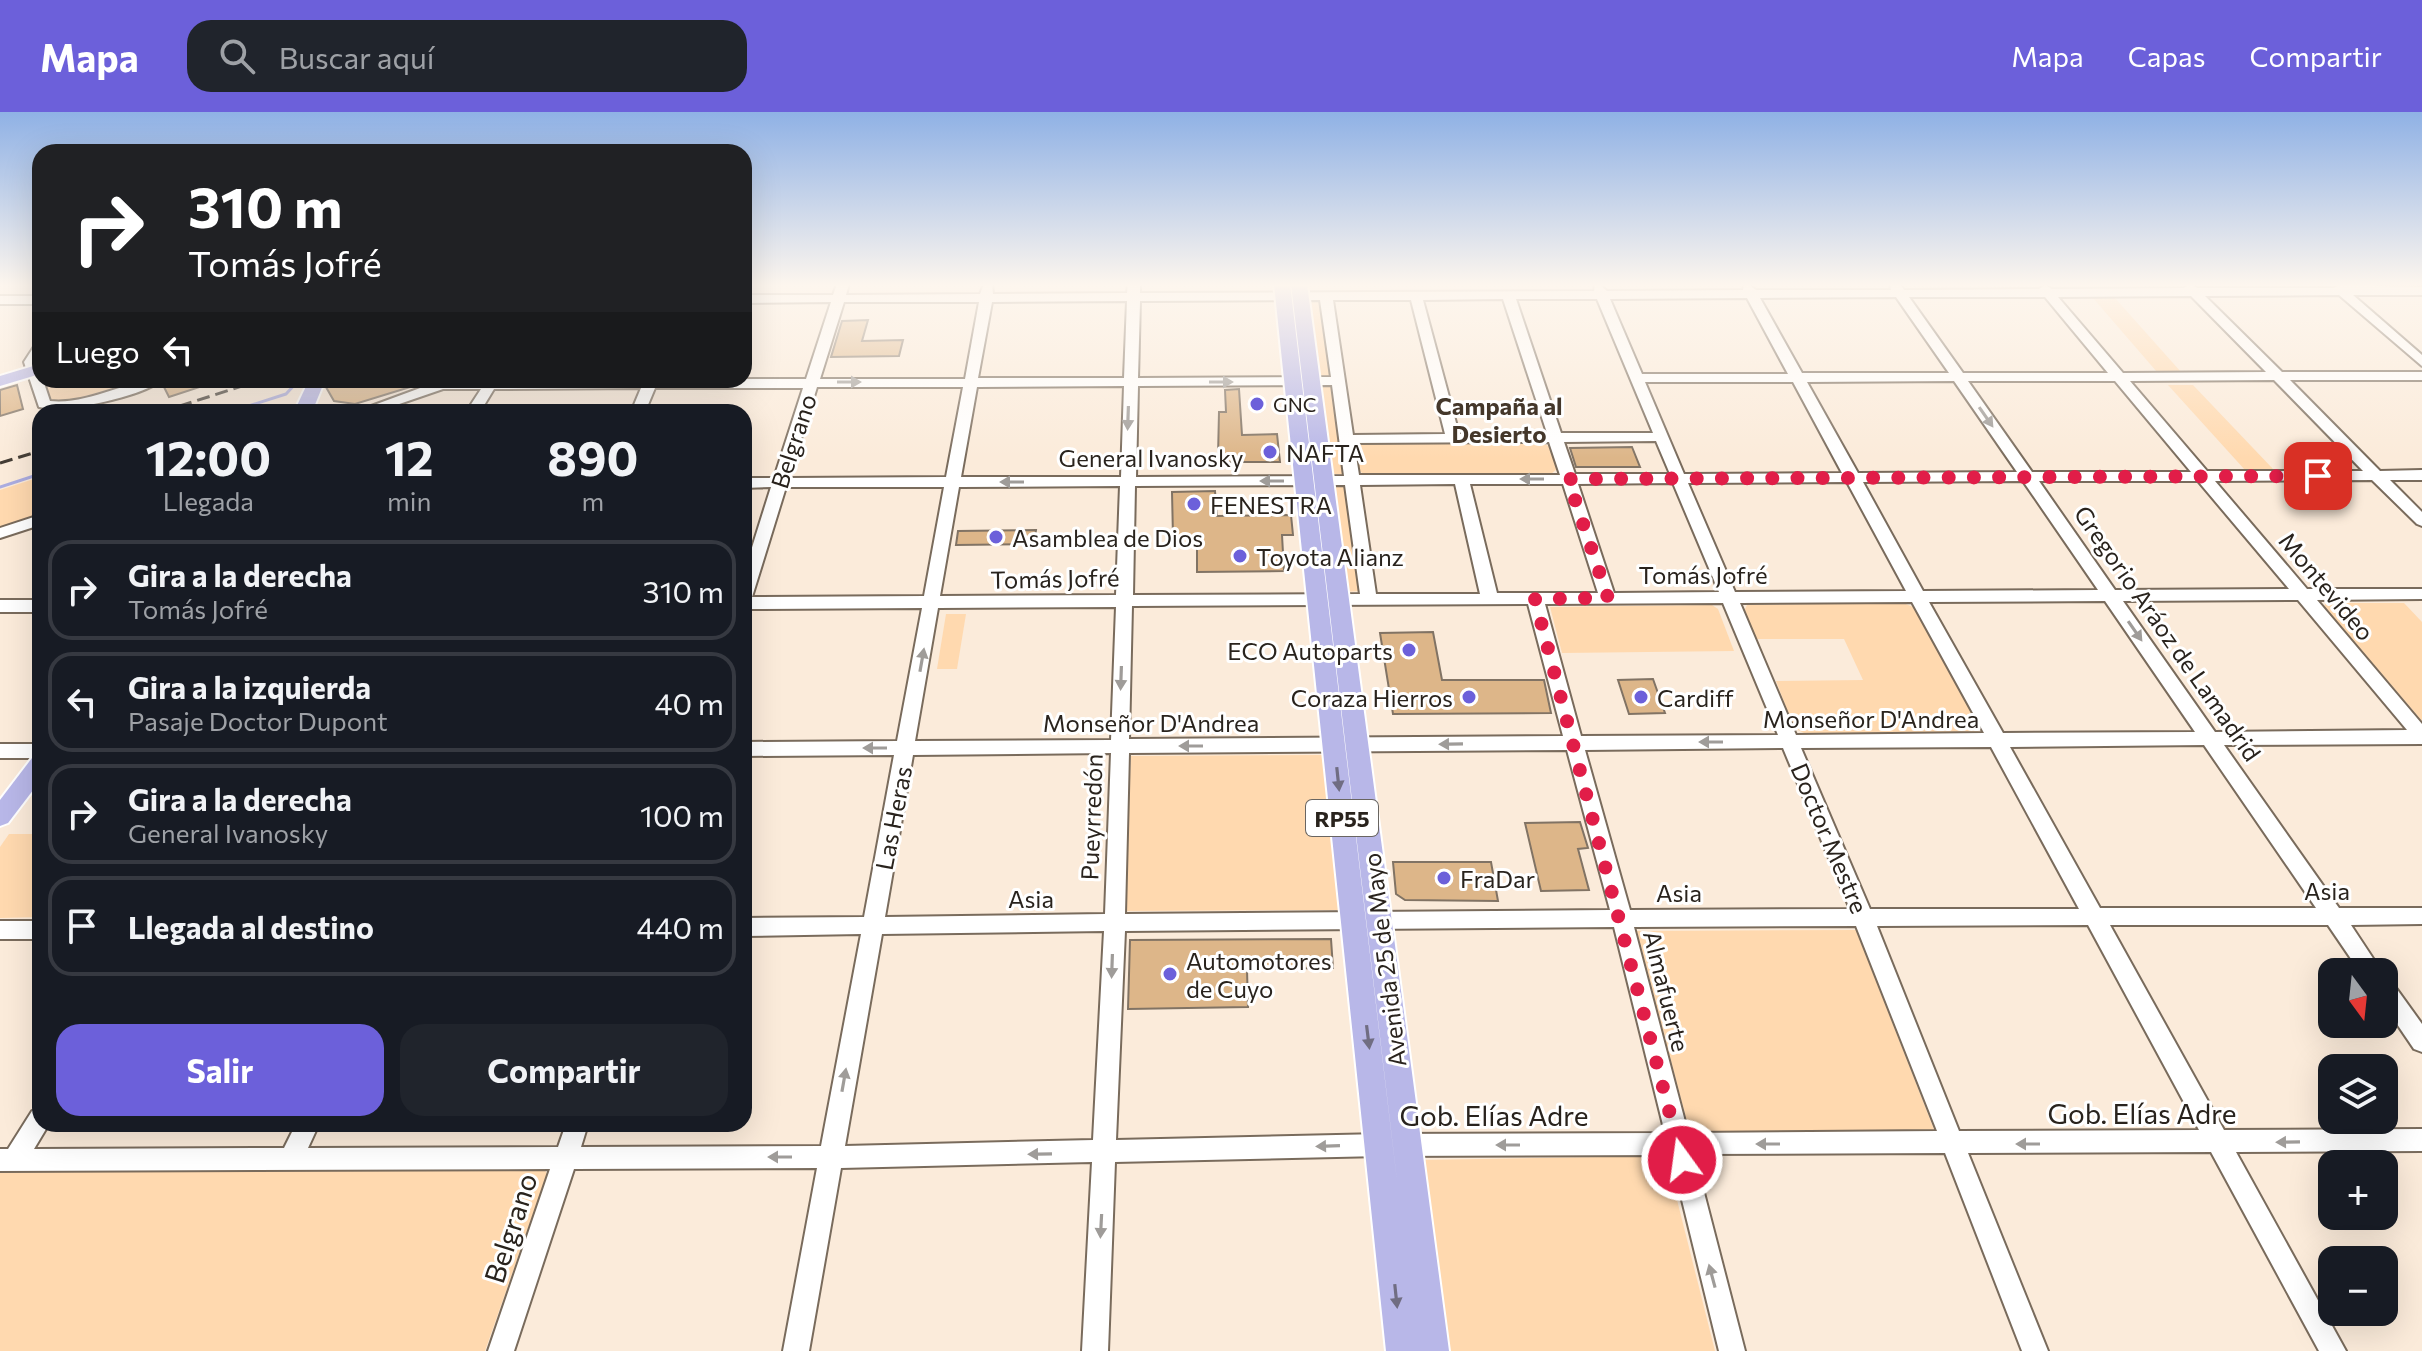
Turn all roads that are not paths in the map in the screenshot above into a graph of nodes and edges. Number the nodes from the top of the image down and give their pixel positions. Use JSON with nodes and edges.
{"nodes":[{"id":1,"x":825,"y":342,"type":"edge"},
{"id":2,"x":979,"y":342,"type":"edge"},
{"id":3,"x":1132,"y":342,"type":"edge"},
{"id":4,"x":1297,"y":342,"type":"edge"},
{"id":5,"x":1332,"y":342,"type":"edge"},
{"id":6,"x":1428,"y":342,"type":"edge"},
{"id":7,"x":1523,"y":342,"type":"edge"},
{"id":8,"x":1621,"y":342,"type":"edge"},
{"id":9,"x":1778,"y":342,"type":"edge"},
{"id":10,"x":1934,"y":342,"type":"edge"},
{"id":11,"x":2090,"y":342,"type":"edge"},
{"id":12,"x":2244,"y":342,"type":"edge"},
{"id":13,"x":2399,"y":342,"type":"edge"},
{"id":14,"x":2422,"y":362,"type":"edge"},
{"id":15,"x":32,"y":371,"type":"edge"},
{"id":16,"x":2422,"y":376,"type":"edge"},
{"id":17,"x":1958,"y":377,"type":"junction"},
{"id":18,"x":2279,"y":377,"type":"junction"},
{"id":19,"x":1636,"y":378,"type":"junction"},
{"id":20,"x":1798,"y":378,"type":"junction"},
{"id":21,"x":2120,"y":378,"type":"junction"},
{"id":22,"x":0,"y":381,"type":"edge"},
{"id":23,"x":1302,"y":381,"type":"junction"},
{"id":24,"x":1338,"y":381,"type":"junction"},
{"id":25,"x":752,"y":382,"type":"edge"},
{"id":26,"x":812,"y":382,"type":"junction"},
{"id":27,"x":1131,"y":382,"type":"junction"},
{"id":28,"x":972,"y":383,"type":"junction"},
{"id":29,"x":127,"y":388,"type":"edge"},
{"id":30,"x":432,"y":388,"type":"edge"},
{"id":31,"x":70,"y":404,"type":"edge"},
{"id":32,"x":385,"y":404,"type":"edge"},
{"id":33,"x":1555,"y":437,"type":"junction"},
{"id":34,"x":1660,"y":437,"type":"junction"},
{"id":35,"x":1453,"y":438,"type":"junction"},
{"id":36,"x":1346,"y":439,"type":"junction"},
{"id":37,"x":2422,"y":475,"type":"edge"},
{"id":38,"x":2204,"y":476,"type":"junction"},
{"id":39,"x":2377,"y":476,"type":"junction"},
{"id":40,"x":2028,"y":477,"type":"junction"},
{"id":41,"x":1854,"y":478,"type":"junction"},
{"id":42,"x":1568,"y":479,"type":"junction"},
{"id":43,"x":1677,"y":479,"type":"junction"},
{"id":44,"x":1313,"y":480,"type":"junction"},
{"id":45,"x":1352,"y":480,"type":"junction"},
{"id":46,"x":1462,"y":480,"type":"junction"},
{"id":47,"x":1126,"y":481,"type":"junction"},
{"id":48,"x":954,"y":482,"type":"junction"},
{"id":49,"x":752,"y":483,"type":"edge"},
{"id":50,"x":779,"y":483,"type":"junction"},
{"id":51,"x":2422,"y":521,"type":"edge"},
{"id":52,"x":32,"y":523,"type":"edge"},
{"id":53,"x":0,"y":533,"type":"edge"},
{"id":54,"x":752,"y":573,"type":"edge"},
{"id":55,"x":2422,"y":594,"type":"edge"},
{"id":56,"x":2110,"y":595,"type":"junction"},
{"id":57,"x":2301,"y":595,"type":"junction"},
{"id":58,"x":1919,"y":596,"type":"junction"},
{"id":59,"x":1608,"y":598,"type":"junction"},
{"id":60,"x":1727,"y":598,"type":"junction"},
{"id":61,"x":1330,"y":599,"type":"junction"},
{"id":62,"x":1535,"y":599,"type":"junction"},
{"id":63,"x":752,"y":600,"type":"edge"},
{"id":64,"x":1369,"y":600,"type":"junction"},
{"id":65,"x":1490,"y":600,"type":"junction"},
{"id":66,"x":1124,"y":601,"type":"junction"},
{"id":67,"x":933,"y":603,"type":"junction"},
{"id":68,"x":0,"y":606,"type":"edge"},
{"id":69,"x":32,"y":606,"type":"edge"},
{"id":70,"x":2422,"y":737,"type":"edge"},
{"id":71,"x":2211,"y":740,"type":"junction"},
{"id":72,"x":2000,"y":741,"type":"junction"},
{"id":73,"x":1789,"y":742,"type":"junction"},
{"id":74,"x":1575,"y":743,"type":"junction"},
{"id":75,"x":1346,"y":745,"type":"junction"},
{"id":76,"x":1119,"y":747,"type":"junction"},
{"id":77,"x":906,"y":748,"type":"junction"},
{"id":78,"x":752,"y":749,"type":"edge"},
{"id":79,"x":0,"y":751,"type":"edge"},
{"id":80,"x":32,"y":751,"type":"edge"},
{"id":81,"x":32,"y":775,"type":"edge"},
{"id":82,"x":0,"y":817,"type":"edge"},
{"id":83,"x":2332,"y":916,"type":"junction"},
{"id":84,"x":2422,"y":916,"type":"edge"},
{"id":85,"x":1863,"y":917,"type":"junction"},
{"id":86,"x":2095,"y":917,"type":"junction"},
{"id":87,"x":1622,"y":918,"type":"junction"},
{"id":88,"x":1366,"y":919,"type":"junction"},
{"id":89,"x":1114,"y":924,"type":"junction"},
{"id":90,"x":872,"y":925,"type":"junction"},
{"id":91,"x":752,"y":927,"type":"edge"},
{"id":92,"x":0,"y":930,"type":"edge"},
{"id":93,"x":32,"y":930,"type":"edge"},
{"id":94,"x":2362,"y":958,"type":"edge"},
{"id":95,"x":2398,"y":1008,"type":"edge"},
{"id":96,"x":2422,"y":1042,"type":"edge"},
{"id":97,"x":32,"y":1129,"type":"edge"},
{"id":98,"x":304,"y":1132,"type":"edge"},
{"id":99,"x":574,"y":1132,"type":"edge"},
{"id":100,"x":2422,"y":1140,"type":"edge"},
{"id":101,"x":2220,"y":1143,"type":"junction"},
{"id":102,"x":1678,"y":1144,"type":"junction"},
{"id":103,"x":1951,"y":1144,"type":"junction"},
{"id":104,"x":1394,"y":1145,"type":"junction"},
{"id":105,"x":1104,"y":1152,"type":"junction"},
{"id":106,"x":292,"y":1157,"type":"junction"},
{"id":107,"x":566,"y":1157,"type":"junction"},
{"id":108,"x":831,"y":1157,"type":"junction"},
{"id":109,"x":8,"y":1160,"type":"edge"},
{"id":110,"x":501,"y":1351,"type":"edge"},
{"id":111,"x":796,"y":1351,"type":"edge"},
{"id":112,"x":1095,"y":1351,"type":"edge"},
{"id":113,"x":1402,"y":1351,"type":"edge"},
{"id":114,"x":1433,"y":1351,"type":"edge"},
{"id":115,"x":1732,"y":1351,"type":"edge"},
{"id":116,"x":2035,"y":1351,"type":"edge"},
{"id":117,"x":2333,"y":1351,"type":"edge"}],
"edges":[{"from":1,"to":26,"type":"street","name":"Belgrano"},
{"from":2,"to":28,"type":"street","name":"Las Heras"},
{"from":3,"to":27,"type":"street","name":"Pueyrredón"},
{"from":4,"to":23,"type":"main road","name":"Avenida 25 de Mayo","number":"RP55"},
{"from":5,"to":24,"type":"street"},
{"from":6,"to":35,"type":"street"},
{"from":7,"to":33,"type":"street"},
{"from":8,"to":19,"type":"street","name":"Doctor Mestre"},
{"from":9,"to":20,"type":"street"},
{"from":10,"to":17,"type":"street","name":"Gregorio Aráoz de Lamadrid"},
{"from":11,"to":21,"type":"street","name":"Montevideo"},
{"from":12,"to":18,"type":"street"},
{"from":13,"to":14,"type":"street"},
{"from":15,"to":22,"type":"main road"},
{"from":16,"to":18,"type":"street"},
{"from":17,"to":20,"type":"street"},
{"from":17,"to":21,"type":"street"},
{"from":17,"to":40,"type":"street","name":"Gregorio Aráoz de Lamadrid","one_way":true},
{"from":18,"to":21,"type":"street"},
{"from":18,"to":39,"type":"street"},
{"from":19,"to":20,"type":"street"},
{"from":19,"to":34,"type":"street","name":"Doctor Mestre"},
{"from":20,"to":41,"type":"street"},
{"from":21,"to":38,"type":"street","name":"Montevideo"},
{"from":23,"to":24,"type":"street"},
{"from":27,"to":23,"type":"street","one_way":true},
{"from":23,"to":44,"type":"main road","name":"Avenida 25 de Mayo","number":"RP55"},
{"from":24,"to":36,"type":"street"},
{"from":25,"to":26,"type":"street"},
{"from":26,"to":28,"type":"street","one_way":true},
{"from":26,"to":50,"type":"street","name":"Belgrano"},
{"from":27,"to":28,"type":"street"},
{"from":27,"to":47,"type":"street","name":"Pueyrredón","one_way":true},
{"from":28,"to":48,"type":"street","name":"Las Heras"},
{"from":29,"to":31,"type":"street"},
{"from":30,"to":32,"type":"street"},
{"from":33,"to":34,"type":"street"},
{"from":33,"to":35,"type":"street"},
{"from":33,"to":42,"type":"street"},
{"from":34,"to":43,"type":"street","name":"Doctor Mestre"},
{"from":35,"to":36,"type":"street"},
{"from":36,"to":45,"type":"street"},
{"from":37,"to":39,"type":"street","name":"General Ivanosky"},
{"from":38,"to":39,"type":"street","name":"General Ivanosky"},
{"from":38,"to":40,"type":"street","name":"General Ivanosky"},
{"from":38,"to":57,"type":"street","name":"Montevideo"},
{"from":39,"to":51,"type":"street"},
{"from":40,"to":41,"type":"street","name":"General Ivanosky"},
{"from":40,"to":56,"type":"street","name":"Gregorio Aráoz de Lamadrid"},
{"from":41,"to":43,"type":"street","name":"General Ivanosky"},
{"from":41,"to":58,"type":"street"},
{"from":42,"to":43,"type":"street","name":"General Ivanosky"},
{"from":42,"to":46,"type":"street","name":"General Ivanosky","one_way":true},
{"from":42,"to":59,"type":"street"},
{"from":43,"to":60,"type":"street","name":"Doctor Mestre"},
{"from":44,"to":45,"type":"street","name":"General Ivanosky"},
{"from":44,"to":47,"type":"street","name":"General Ivanosky","one_way":true},
{"from":44,"to":61,"type":"main road","name":"Avenida 25 de Mayo","number":"RP55"},
{"from":45,"to":46,"type":"street","name":"General Ivanosky"},
{"from":45,"to":64,"type":"street"},
{"from":46,"to":65,"type":"street"},
{"from":47,"to":48,"type":"street","name":"General Ivanosky","one_way":true},
{"from":47,"to":66,"type":"street","name":"Pueyrredón"},
{"from":48,"to":50,"type":"street","name":"General Ivanosky"},
{"from":48,"to":67,"type":"street","name":"Las Heras"},
{"from":49,"to":50,"type":"street","name":"General Ivanosky"},
{"from":50,"to":54,"type":"street","name":"Belgrano"},
{"from":52,"to":53,"type":"street"},
{"from":55,"to":57,"type":"street","name":"Tomás Jofré"},
{"from":56,"to":57,"type":"street","name":"Tomás Jofré"},
{"from":56,"to":58,"type":"street","name":"Tomás Jofré"},
{"from":56,"to":71,"type":"street","name":"Gregorio Aráoz de Lamadrid","one_way":true},
{"from":57,"to":70,"type":"street","name":"Montevideo"},
{"from":58,"to":60,"type":"street","name":"Tomás Jofré"},
{"from":58,"to":72,"type":"street"},
{"from":59,"to":60,"type":"street","name":"Tomás Jofré"},
{"from":59,"to":62,"type":"street","name":"Tomás Jofré"},
{"from":60,"to":73,"type":"street","name":"Doctor Mestre"},
{"from":61,"to":64,"type":"street","name":"Tomás Jofré"},
{"from":61,"to":66,"type":"street","name":"Tomás Jofré"},
{"from":61,"to":75,"type":"main road","name":"Avenida 25 de Mayo","number":"RP55"},
{"from":62,"to":65,"type":"street","name":"Tomás Jofré"},
{"from":62,"to":74,"type":"street","name":"Almafuerte"},
{"from":63,"to":67,"type":"street","name":"Tomás Jofré"},
{"from":64,"to":65,"type":"street","name":"Tomás Jofré"},
{"from":66,"to":67,"type":"street","name":"Tomás Jofré"},
{"from":66,"to":76,"type":"street","name":"Pueyrredón","one_way":true},
{"from":77,"to":67,"type":"street","name":"Las Heras","one_way":true},
{"from":68,"to":69,"type":"street"},
{"from":70,"to":71,"type":"street","name":"Monseñor D'Andrea"},
{"from":71,"to":72,"type":"street","name":"Monseñor D'Andrea"},
{"from":71,"to":83,"type":"street","name":"Gregorio Aráoz de Lamadrid"},
{"from":72,"to":73,"type":"street","name":"Monseñor D'Andrea"},
{"from":72,"to":86,"type":"street"},
{"from":73,"to":74,"type":"street","name":"Monseñor D'Andrea","one_way":true},
{"from":73,"to":85,"type":"street","name":"Doctor Mestre"},
{"from":74,"to":75,"type":"street","name":"Monseñor D'Andrea","one_way":true},
{"from":74,"to":87,"type":"street","name":"Almafuerte"},
{"from":75,"to":76,"type":"street","name":"Monseñor D'Andrea","one_way":true},
{"from":75,"to":88,"type":"main road","name":"Avenida 25 de Mayo","number":"RP55"},
{"from":76,"to":77,"type":"street","name":"Monseñor D'Andrea"},
{"from":76,"to":89,"type":"street","name":"Pueyrredón"},
{"from":77,"to":78,"type":"street","name":"Monseñor D'Andrea","one_way":true},
{"from":77,"to":90,"type":"street","name":"Las Heras"},
{"from":79,"to":80,"type":"street"},
{"from":81,"to":82,"type":"main road"},
{"from":83,"to":84,"type":"street","name":"Asia"},
{"from":83,"to":86,"type":"street","name":"Asia"},
{"from":83,"to":94,"type":"street","name":"Gregorio Aráoz de Lamadrid"},
{"from":85,"to":86,"type":"street","name":"Asia"},
{"from":85,"to":87,"type":"street","name":"Asia"},
{"from":85,"to":103,"type":"street","name":"Doctor Mestre"},
{"from":86,"to":101,"type":"street"},
{"from":87,"to":88,"type":"street","name":"Asia"},
{"from":87,"to":102,"type":"street","name":"Almafuerte"},
{"from":88,"to":89,"type":"street","name":"Asia"},
{"from":88,"to":104,"type":"main road","name":"Avenida 25 de Mayo","number":"RP55"},
{"from":89,"to":90,"type":"street","name":"Asia"},
{"from":89,"to":105,"type":"street","name":"Pueyrredón","one_way":true},
{"from":90,"to":91,"type":"street","name":"Asia"},
{"from":108,"to":90,"type":"street","name":"Las Heras","one_way":true},
{"from":92,"to":93,"type":"street"},
{"from":95,"to":96,"type":"street"},
{"from":97,"to":109,"type":"street"},
{"from":98,"to":106,"type":"street"},
{"from":99,"to":107,"type":"street","name":"Belgrano"},
{"from":100,"to":101,"type":"street","name":"Gob. Elías Adre","one_way":true},
{"from":101,"to":103,"type":"street","name":"Gob. Elías Adre","one_way":true},
{"from":101,"to":117,"type":"street"},
{"from":103,"to":102,"type":"street","name":"Gob. Elías Adre","one_way":true},
{"from":102,"to":104,"type":"street","name":"Gob. Elías Adre","one_way":true},
{"from":115,"to":102,"type":"street","name":"Almafuerte","one_way":true},
{"from":103,"to":116,"type":"street","name":"Doctor Mestre"},
{"from":104,"to":105,"type":"street","name":"Gob. Elías Adre","one_way":true},
{"from":104,"to":113,"type":"main road","name":"Avenida 25 de Mayo","number":"RP55","one_way":true},
{"from":104,"to":114,"type":"main road","name":"Avenida 25 de Mayo","number":"RP55"},
{"from":105,"to":108,"type":"street","name":"Gob. Elías Adre","one_way":true},
{"from":105,"to":112,"type":"street","name":"Pueyrredón","one_way":true},
{"from":106,"to":107,"type":"street","name":"Gob. Elías Adre"},
{"from":106,"to":109,"type":"street","name":"Gob. Elías Adre"},
{"from":108,"to":107,"type":"street","name":"Gob. Elías Adre","one_way":true},
{"from":107,"to":110,"type":"street","name":"Belgrano"},
{"from":108,"to":111,"type":"street","name":"Las Heras"}]}
